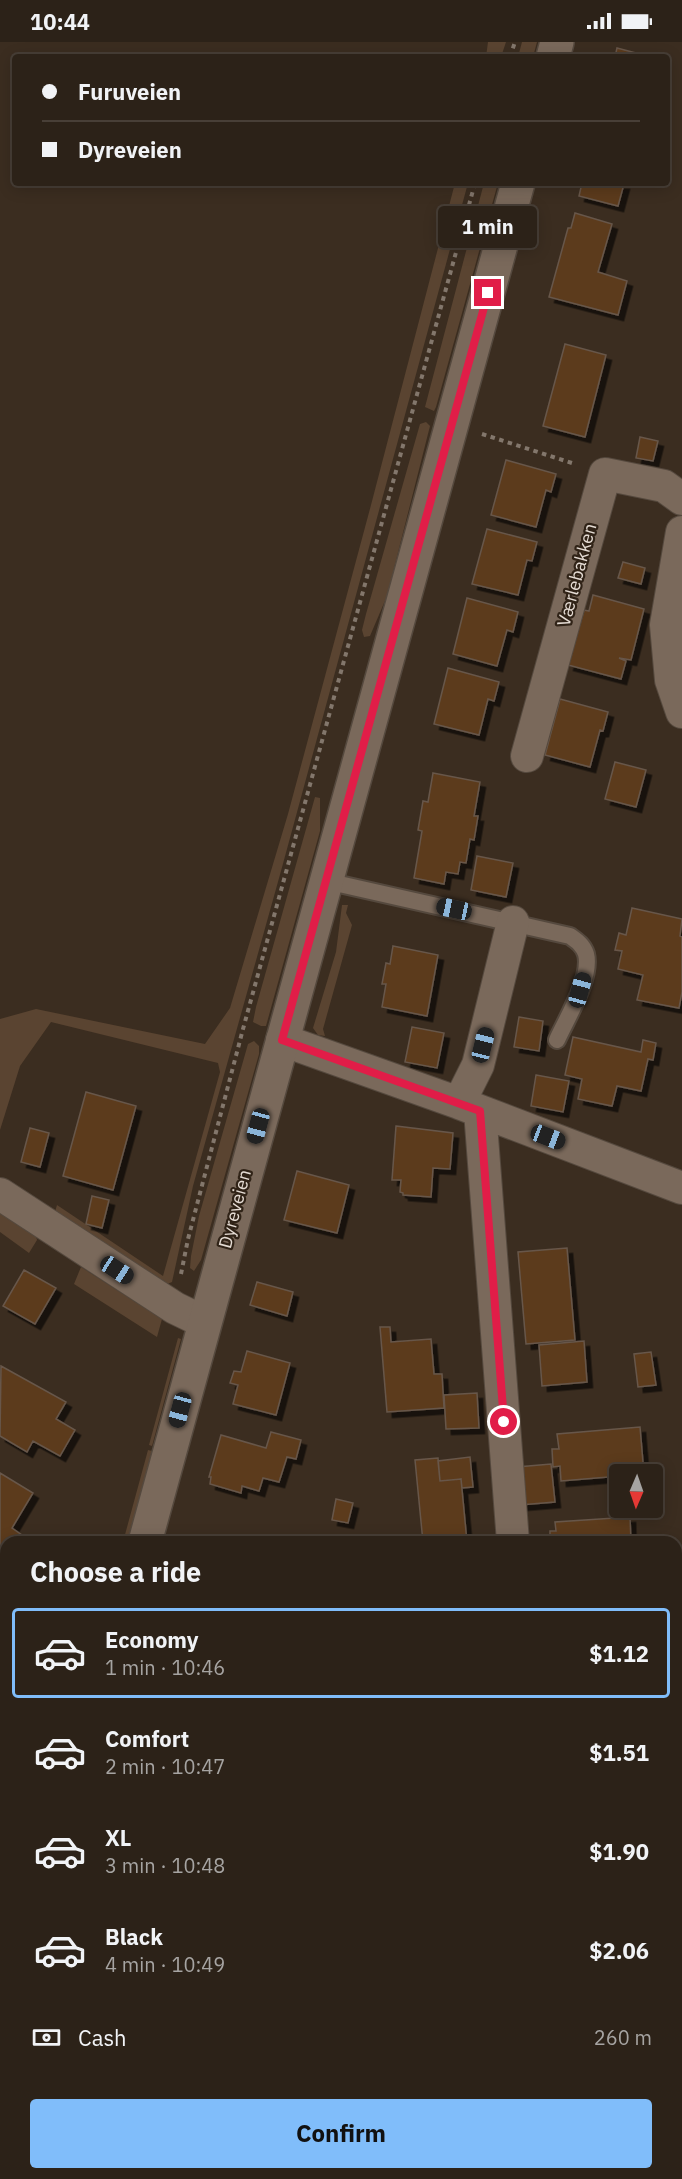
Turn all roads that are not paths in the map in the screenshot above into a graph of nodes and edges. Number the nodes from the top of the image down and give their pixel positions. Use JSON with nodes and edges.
{"nodes":[{"id":1,"x":517,"y":186,"type":"edge"},
{"id":2,"x":682,"y":499,"type":"edge"},
{"id":3,"x":682,"y":532,"type":"edge"},
{"id":4,"x":682,"y":712,"type":"edge"},
{"id":5,"x":527,"y":756,"type":"dead end"},
{"id":6,"x":326,"y":880,"type":"junction"},
{"id":7,"x":513,"y":922,"type":"junction"},
{"id":8,"x":282,"y":1040,"type":"junction"},
{"id":9,"x":558,"y":1040,"type":"dead end"},
{"id":10,"x":470,"y":1107,"type":"junction"},
{"id":11,"x":682,"y":1188,"type":"edge"},
{"id":12,"x":0,"y":1194,"type":"edge"},
{"id":13,"x":204,"y":1322,"type":"junction"},
{"id":14,"x":147,"y":1536,"type":"edge"},
{"id":15,"x":512,"y":1536,"type":"edge"}],
"edges":[{"from":1,"to":6,"type":"main road","name":"Dyreveien"},
{"from":2,"to":5,"type":"street","name":"Værlebakken"},
{"from":3,"to":4,"type":"street"},
{"from":6,"to":7,"type":"lane"},
{"from":6,"to":8,"type":"main road","name":"Dyreveien"},
{"from":7,"to":9,"type":"lane"},
{"from":7,"to":10,"type":"street"},
{"from":8,"to":10,"type":"street"},
{"from":8,"to":13,"type":"main road","name":"Dyreveien"},
{"from":10,"to":11,"type":"street"},
{"from":10,"to":15,"type":"street"},
{"from":12,"to":13,"type":"street"},
{"from":13,"to":14,"type":"main road","name":"Dyreveien"}]}
